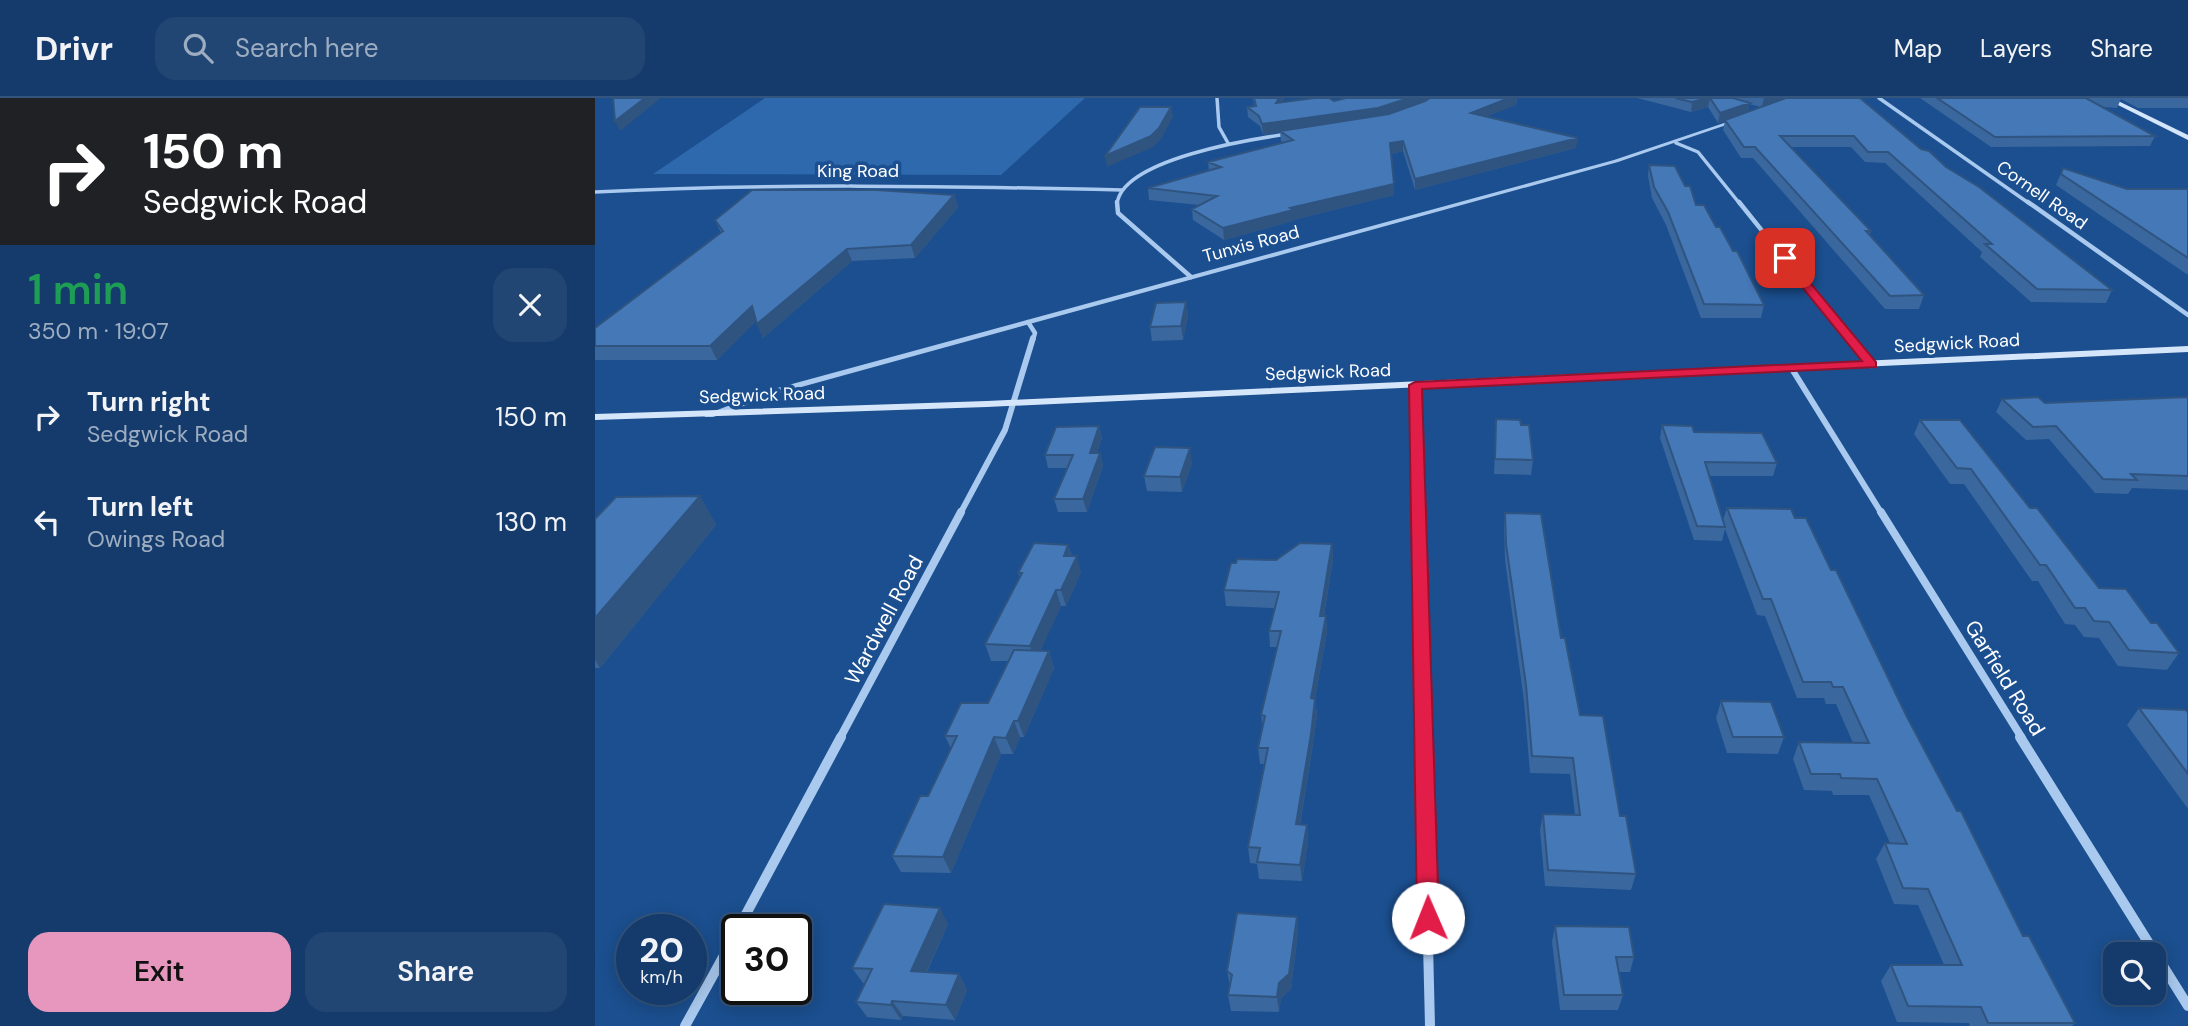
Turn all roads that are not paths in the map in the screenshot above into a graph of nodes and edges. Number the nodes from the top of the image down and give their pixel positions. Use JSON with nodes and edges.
{"nodes":[{"id":1,"x":1217,"y":98,"type":"edge"},
{"id":2,"x":1879,"y":98,"type":"edge"},
{"id":3,"x":2107,"y":98,"type":"edge"},
{"id":4,"x":1749,"y":116,"type":"edge"},
{"id":5,"x":1296,"y":133,"type":"edge"},
{"id":6,"x":2188,"y":138,"type":"edge"},
{"id":7,"x":1228,"y":143,"type":"junction"},
{"id":8,"x":1676,"y":143,"type":"junction"},
{"id":9,"x":1122,"y":190,"type":"junction"},
{"id":10,"x":595,"y":192,"type":"edge"},
{"id":11,"x":1191,"y":277,"type":"junction"},
{"id":12,"x":2188,"y":315,"type":"edge"},
{"id":13,"x":1028,"y":321,"type":"junction"},
{"id":14,"x":2188,"y":349,"type":"edge"},
{"id":15,"x":1871,"y":365,"type":"junction"},
{"id":16,"x":1791,"y":369,"type":"junction"},
{"id":17,"x":1415,"y":385,"type":"junction"},
{"id":18,"x":1014,"y":403,"type":"junction"},
{"id":19,"x":708,"y":415,"type":"junction"},
{"id":20,"x":595,"y":417,"type":"edge"},
{"id":21,"x":747,"y":914,"type":"edge"},
{"id":22,"x":721,"y":961,"type":"edge"},
{"id":23,"x":2188,"y":1006,"type":"edge"},
{"id":24,"x":685,"y":1026,"type":"edge"},
{"id":25,"x":1430,"y":1026,"type":"edge"}],
"edges":[{"from":1,"to":7,"type":"street"},
{"from":2,"to":12,"type":"street","name":"Cornell Road"},
{"from":3,"to":6,"type":"main road"},
{"from":4,"to":8,"type":"street","name":"Tunxis Road"},
{"from":5,"to":7,"type":"street"},
{"from":7,"to":9,"type":"street"},
{"from":8,"to":11,"type":"street","name":"Tunxis Road"},
{"from":8,"to":15,"type":"street"},
{"from":9,"to":10,"type":"street","name":"King Road"},
{"from":9,"to":11,"type":"street"},
{"from":11,"to":13,"type":"street","name":"Tunxis Road"},
{"from":13,"to":18,"type":"street","name":"Wardwell Road"},
{"from":13,"to":19,"type":"street","name":"Tunxis Road"},
{"from":14,"to":15,"type":"main road","name":"Sedgwick Road"},
{"from":15,"to":16,"type":"main road","name":"Sedgwick Road"},
{"from":16,"to":17,"type":"main road","name":"Sedgwick Road"},
{"from":16,"to":23,"type":"street","name":"Garfield Road"},
{"from":17,"to":18,"type":"main road","name":"Sedgwick Road"},
{"from":17,"to":25,"type":"street"},
{"from":18,"to":19,"type":"main road","name":"Sedgwick Road"},
{"from":18,"to":21,"type":"street","name":"Wardwell Road"},
{"from":19,"to":20,"type":"main road","name":"Sedgwick Road"},
{"from":22,"to":24,"type":"street","name":"Wardwell Road"}]}
